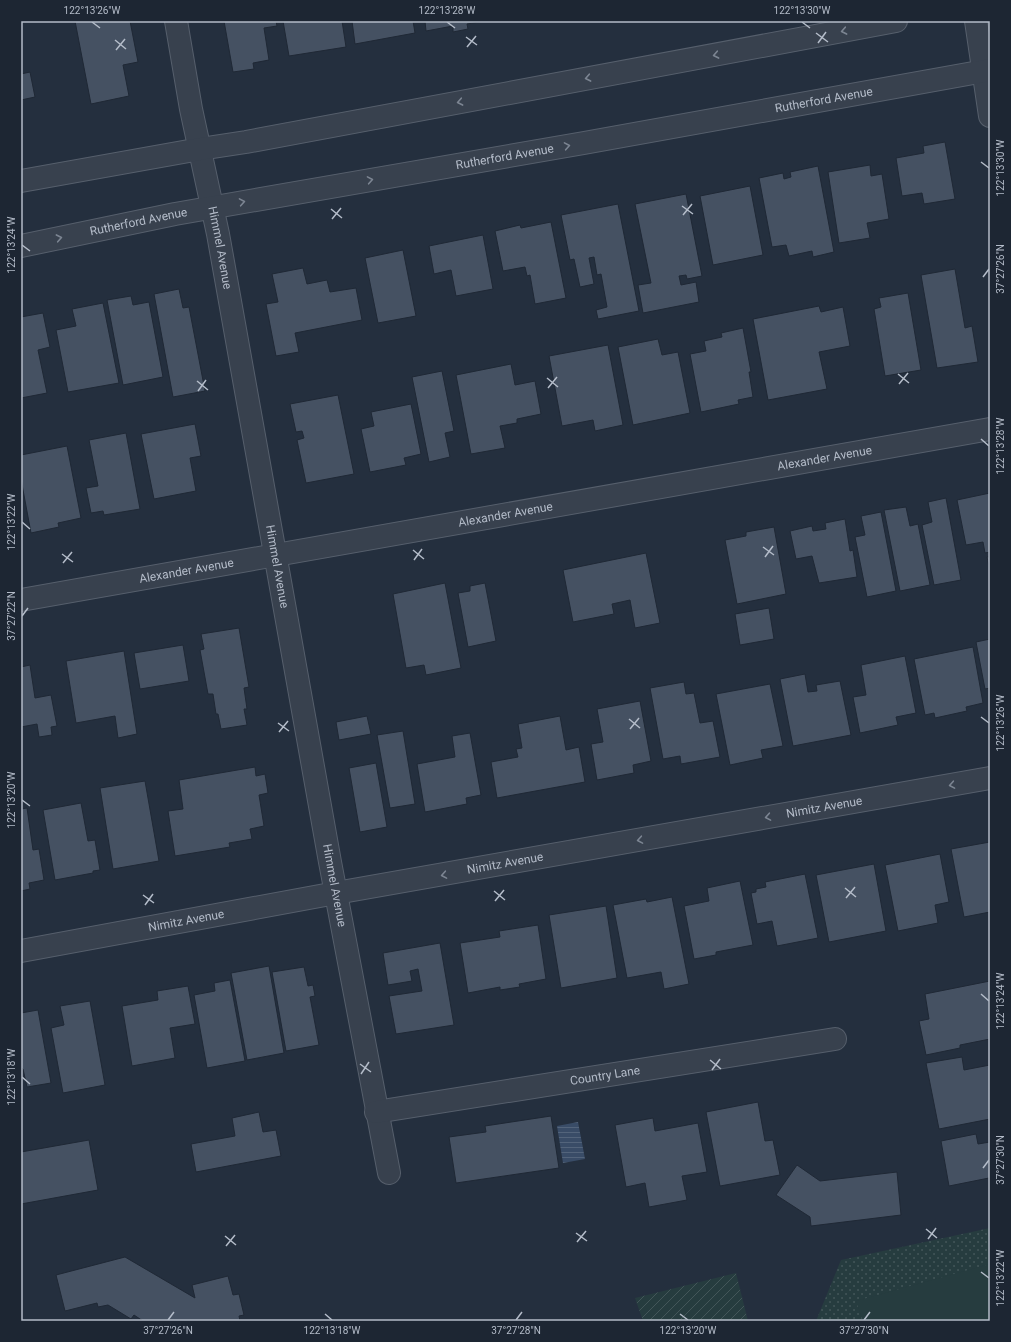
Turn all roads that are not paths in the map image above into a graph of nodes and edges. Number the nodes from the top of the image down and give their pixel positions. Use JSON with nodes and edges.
{"nodes":[{"id":1,"x":176,"y":21,"type":"edge"},
{"id":2,"x":896,"y":21,"type":"edge"},
{"id":3,"x":976,"y":21,"type":"edge"},
{"id":4,"x":987,"y":71,"type":"edge"},
{"id":5,"x":990,"y":116,"type":"edge"},
{"id":6,"x":200,"y":149,"type":"junction"},
{"id":7,"x":21,"y":181,"type":"edge"},
{"id":8,"x":212,"y":208,"type":"junction"},
{"id":9,"x":21,"y":246,"type":"edge"},
{"id":10,"x":990,"y":429,"type":"edge"},
{"id":11,"x":276,"y":555,"type":"junction"},
{"id":12,"x":21,"y":600,"type":"edge"},
{"id":13,"x":990,"y":778,"type":"edge"},
{"id":14,"x":336,"y":893,"type":"junction"},
{"id":15,"x":21,"y":951,"type":"edge"},
{"id":16,"x":835,"y":1039,"type":"dead end"},
{"id":17,"x":376,"y":1112,"type":"junction"},
{"id":18,"x":389,"y":1173,"type":"dead end"}],
"edges":[{"from":1,"to":6,"type":"street","name":"Himmel Avenue"},
{"from":2,"to":6,"type":"street","one_way":true},
{"from":3,"to":4,"type":"street"},
{"from":4,"to":5,"type":"street"},
{"from":8,"to":4,"type":"street","name":"Rutherford Avenue","one_way":true},
{"from":6,"to":7,"type":"street"},
{"from":6,"to":8,"type":"street","name":"Himmel Avenue"},
{"from":9,"to":8,"type":"street","name":"Rutherford Avenue","one_way":true},
{"from":8,"to":11,"type":"street","name":"Himmel Avenue"},
{"from":10,"to":11,"type":"street","name":"Alexander Avenue"},
{"from":11,"to":12,"type":"street","name":"Alexander Avenue"},
{"from":11,"to":14,"type":"street","name":"Himmel Avenue"},
{"from":13,"to":14,"type":"street","name":"Nimitz Avenue","one_way":true},
{"from":14,"to":15,"type":"street","name":"Nimitz Avenue"},
{"from":14,"to":17,"type":"street","name":"Himmel Avenue"},
{"from":16,"to":17,"type":"street","name":"Country Lane"},
{"from":17,"to":18,"type":"street","name":"Himmel Avenue"}]}
